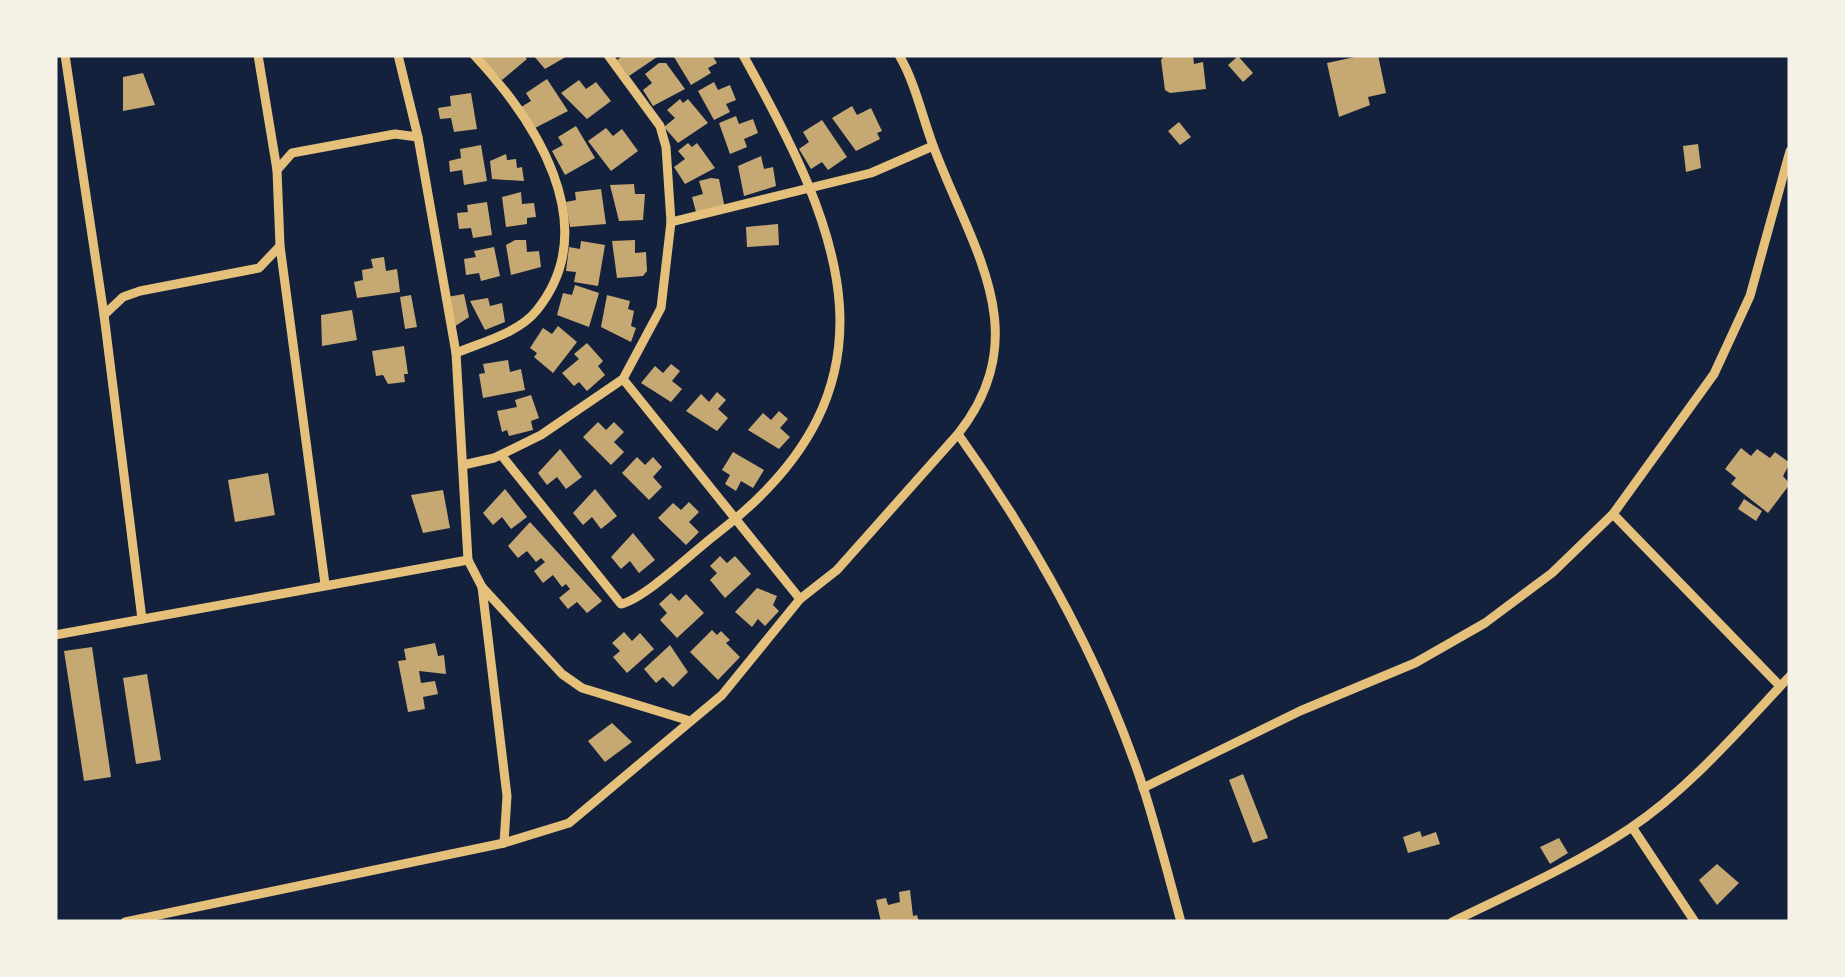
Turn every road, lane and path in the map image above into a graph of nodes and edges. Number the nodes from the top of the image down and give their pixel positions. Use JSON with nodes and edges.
{"nodes":[{"id":1,"x":65,"y":55,"type":"edge"},
{"id":2,"x":258,"y":55,"type":"edge"},
{"id":3,"x":398,"y":55,"type":"edge"},
{"id":4,"x":474,"y":55,"type":"edge"},
{"id":5,"x":608,"y":55,"type":"edge"},
{"id":6,"x":743,"y":55,"type":"edge"},
{"id":7,"x":899,"y":55,"type":"edge"},
{"id":8,"x":418,"y":137,"type":"junction"},
{"id":9,"x":933,"y":146,"type":"junction"},
{"id":10,"x":1790,"y":151,"type":"edge"},
{"id":11,"x":277,"y":170,"type":"junction"},
{"id":12,"x":812,"y":188,"type":"junction"},
{"id":13,"x":670,"y":222,"type":"junction"},
{"id":14,"x":280,"y":246,"type":"junction"},
{"id":15,"x":104,"y":315,"type":"junction"},
{"id":16,"x":456,"y":354,"type":"junction"},
{"id":17,"x":623,"y":379,"type":"junction"},
{"id":18,"x":958,"y":434,"type":"junction"},
{"id":19,"x":502,"y":456,"type":"junction"},
{"id":20,"x":462,"y":464,"type":"junction"},
{"id":21,"x":1613,"y":514,"type":"junction"},
{"id":22,"x":734,"y":520,"type":"junction"},
{"id":23,"x":468,"y":560,"type":"junction"},
{"id":24,"x":325,"y":584,"type":"junction"},
{"id":25,"x":482,"y":588,"type":"junction"},
{"id":26,"x":800,"y":599,"type":"junction"},
{"id":27,"x":142,"y":619,"type":"junction"},
{"id":28,"x":55,"y":635,"type":"edge"},
{"id":29,"x":1790,"y":676,"type":"edge"},
{"id":30,"x":1780,"y":686,"type":"junction"},
{"id":31,"x":687,"y":720,"type":"junction"},
{"id":32,"x":1143,"y":788,"type":"junction"},
{"id":33,"x":1632,"y":827,"type":"junction"},
{"id":34,"x":504,"y":843,"type":"junction"},
{"id":35,"x":125,"y":922,"type":"edge"},
{"id":36,"x":1181,"y":922,"type":"edge"},
{"id":37,"x":1452,"y":922,"type":"edge"},
{"id":38,"x":1695,"y":922,"type":"edge"}],
"edges":[{"from":1,"to":15,"type":"street"},
{"from":2,"to":11,"type":"street"},
{"from":3,"to":8,"type":"street"},
{"from":4,"to":16,"type":"street"},
{"from":5,"to":13,"type":"street"},
{"from":6,"to":12,"type":"street"},
{"from":7,"to":9,"type":"street"},
{"from":8,"to":11,"type":"street"},
{"from":8,"to":16,"type":"street"},
{"from":9,"to":12,"type":"street"},
{"from":9,"to":18,"type":"street"},
{"from":10,"to":21,"type":"street"},
{"from":11,"to":14,"type":"street"},
{"from":12,"to":13,"type":"street"},
{"from":12,"to":22,"type":"street"},
{"from":13,"to":17,"type":"street"},
{"from":14,"to":15,"type":"street"},
{"from":14,"to":24,"type":"street"},
{"from":15,"to":27,"type":"street"},
{"from":16,"to":20,"type":"street"},
{"from":17,"to":19,"type":"street"},
{"from":17,"to":22,"type":"street"},
{"from":18,"to":26,"type":"street"},
{"from":18,"to":32,"type":"street"},
{"from":19,"to":20,"type":"street"},
{"from":19,"to":22,"type":"street"},
{"from":20,"to":23,"type":"street"},
{"from":21,"to":30,"type":"street"},
{"from":21,"to":32,"type":"street"},
{"from":22,"to":26,"type":"street"},
{"from":23,"to":24,"type":"street"},
{"from":23,"to":25,"type":"street"},
{"from":24,"to":27,"type":"street"},
{"from":25,"to":31,"type":"street"},
{"from":25,"to":34,"type":"street"},
{"from":26,"to":31,"type":"street"},
{"from":27,"to":28,"type":"street"},
{"from":29,"to":30,"type":"street"},
{"from":30,"to":33,"type":"street"},
{"from":31,"to":34,"type":"street"},
{"from":32,"to":36,"type":"street"},
{"from":33,"to":37,"type":"street"},
{"from":33,"to":38,"type":"street"},
{"from":34,"to":35,"type":"street"}]}
